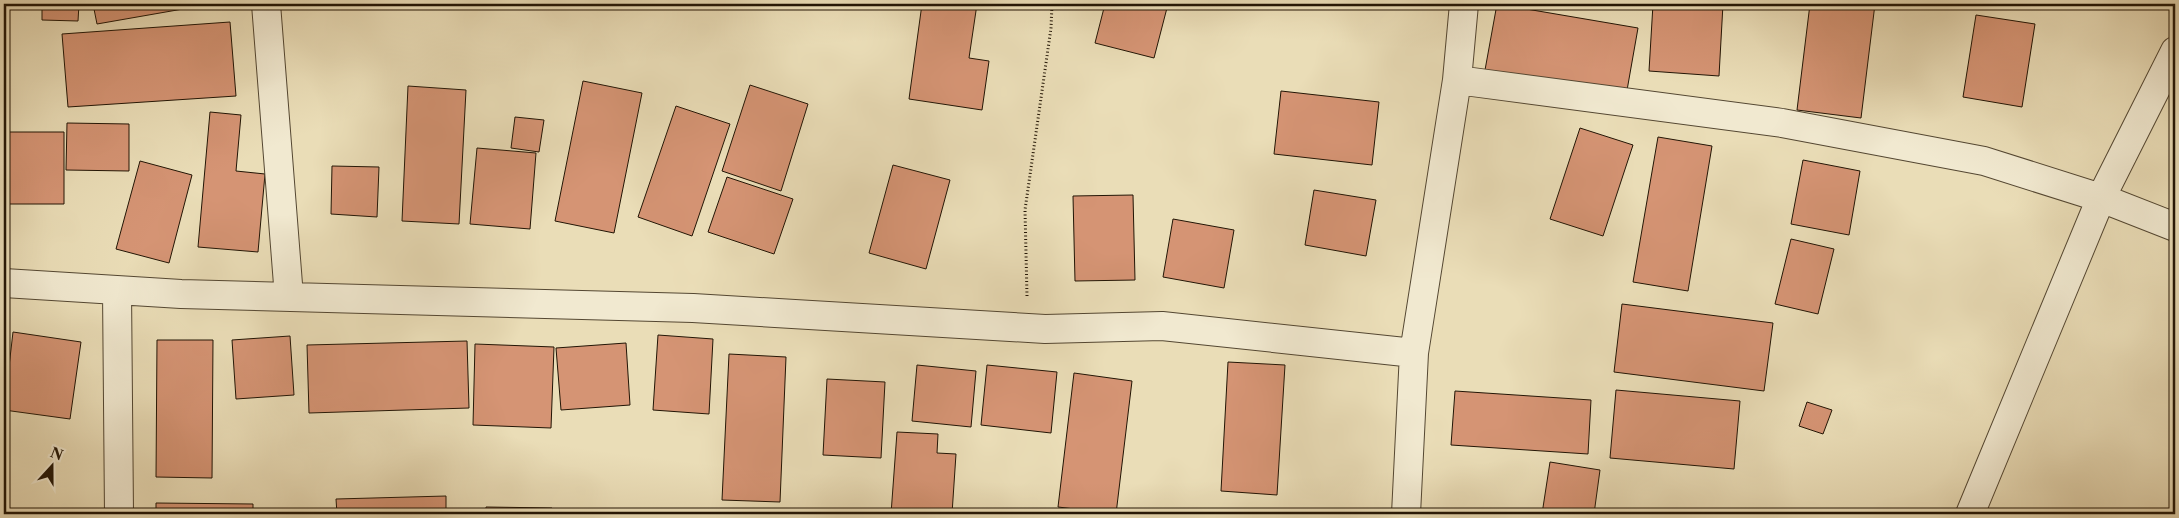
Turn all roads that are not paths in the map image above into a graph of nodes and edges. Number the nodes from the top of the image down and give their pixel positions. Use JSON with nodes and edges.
{"nodes":[{"id":1,"x":266,"y":4,"type":"edge"},
{"id":2,"x":1464,"y":4,"type":"edge"},
{"id":3,"x":2175,"y":52,"type":"edge"},
{"id":4,"x":1457,"y":80,"type":"junction"},
{"id":5,"x":2101,"y":198,"type":"junction"},
{"id":6,"x":2175,"y":227,"type":"edge"},
{"id":7,"x":4,"y":283,"type":"edge"},
{"id":8,"x":117,"y":290,"type":"junction"},
{"id":9,"x":289,"y":297,"type":"junction"},
{"id":10,"x":1414,"y":353,"type":"junction"},
{"id":11,"x":119,"y":514,"type":"edge"},
{"id":12,"x":1406,"y":514,"type":"edge"},
{"id":13,"x":1970,"y":514,"type":"edge"}],
"edges":[{"from":1,"to":9,"type":"street"},
{"from":2,"to":4,"type":"street"},
{"from":3,"to":5,"type":"street"},
{"from":4,"to":5,"type":"street"},
{"from":4,"to":10,"type":"street"},
{"from":5,"to":6,"type":"street"},
{"from":5,"to":13,"type":"street"},
{"from":7,"to":8,"type":"street"},
{"from":8,"to":9,"type":"street"},
{"from":8,"to":11,"type":"street"},
{"from":9,"to":10,"type":"street"},
{"from":10,"to":12,"type":"street"}]}
